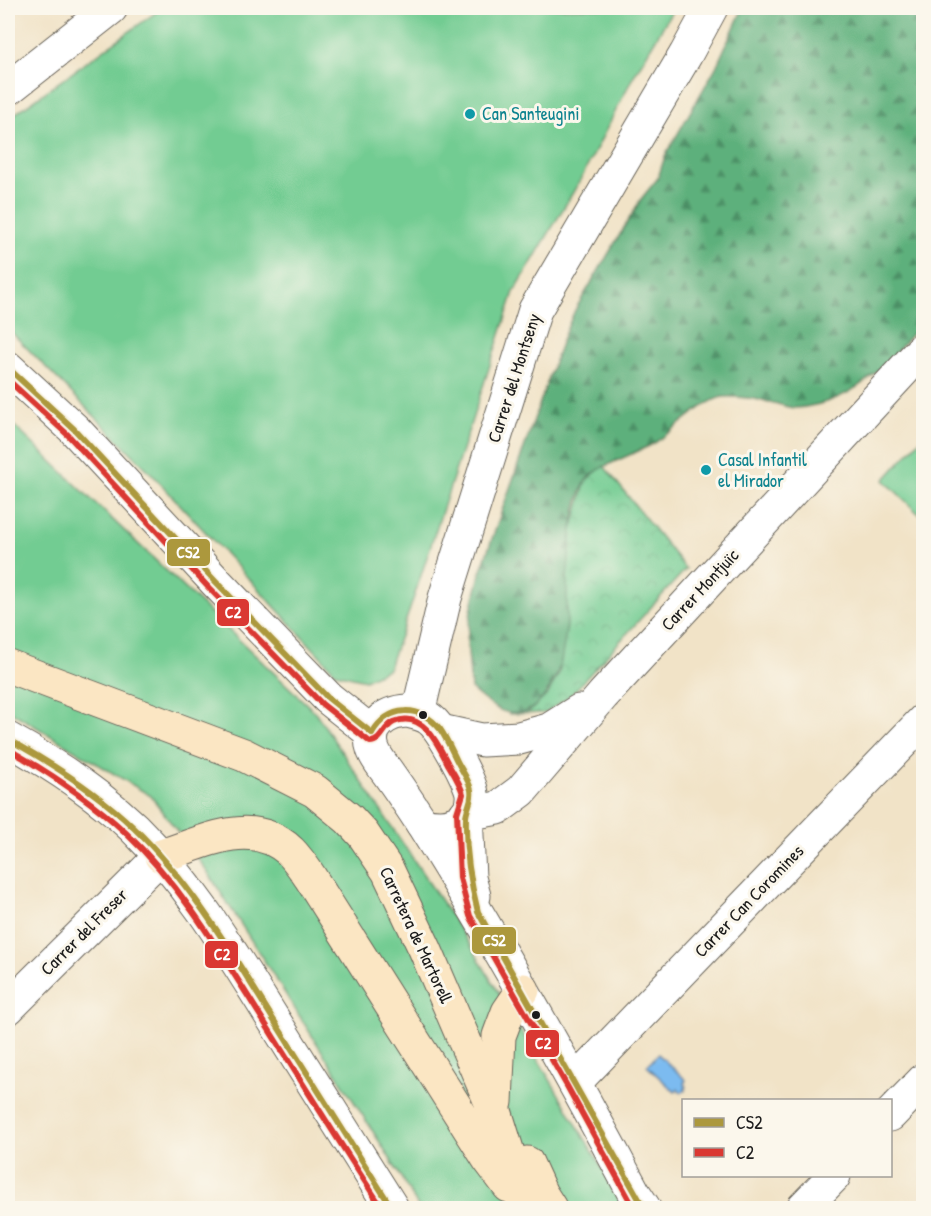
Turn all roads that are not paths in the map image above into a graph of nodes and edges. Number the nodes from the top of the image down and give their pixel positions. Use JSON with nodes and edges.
{"nodes":[{"id":1,"x":111,"y":8,"type":"edge"},
{"id":2,"x":711,"y":8,"type":"edge"},
{"id":3,"x":8,"y":89,"type":"edge"},
{"id":4,"x":924,"y":348,"type":"edge"},
{"id":5,"x":8,"y":368,"type":"edge"},
{"id":6,"x":8,"y":666,"type":"edge"},
{"id":7,"x":603,"y":695,"type":"junction"},
{"id":8,"x":924,"y":720,"type":"edge"},
{"id":9,"x":430,"y":722,"type":"junction"},
{"id":10,"x":372,"y":733,"type":"junction"},
{"id":11,"x":8,"y":739,"type":"edge"},
{"id":12,"x":466,"y":814,"type":"junction"},
{"id":13,"x":422,"y":823,"type":"junction"},
{"id":14,"x":161,"y":856,"type":"junction"},
{"id":15,"x":478,"y":912,"type":"junction"},
{"id":16,"x":523,"y":990,"type":"junction"},
{"id":17,"x":8,"y":1008,"type":"edge"},
{"id":18,"x":924,"y":1080,"type":"edge"},
{"id":19,"x":575,"y":1082,"type":"junction"},
{"id":20,"x":496,"y":1114,"type":"junction"},
{"id":21,"x":892,"y":1114,"type":"edge"},
{"id":22,"x":833,"y":1177,"type":"edge"},
{"id":23,"x":532,"y":1206,"type":"edge"},
{"id":24,"x":392,"y":1209,"type":"edge"},
{"id":25,"x":644,"y":1209,"type":"edge"},
{"id":26,"x":803,"y":1209,"type":"edge"}],
"edges":[{"from":1,"to":3,"type":"street"},
{"from":2,"to":9,"type":"street","name":"Carrer del Montseny"},
{"from":4,"to":7,"type":"street","name":"Carrer Montjuïc"},
{"from":5,"to":10,"type":"street"},
{"from":6,"to":20,"type":"main road","name":"Carretera de Martorell"},
{"from":7,"to":9,"type":"street"},
{"from":7,"to":12,"type":"street","name":"Carrer Montjuïc"},
{"from":8,"to":19,"type":"street","name":"Carrer Can Coromines"},
{"from":9,"to":10,"type":"street"},
{"from":9,"to":12,"type":"street"},
{"from":10,"to":13,"type":"street"},
{"from":11,"to":14,"type":"street"},
{"from":12,"to":13,"type":"street","name":"Carrer Montjuïc"},
{"from":12,"to":15,"type":"street"},
{"from":13,"to":15,"type":"street"},
{"from":14,"to":17,"type":"street","name":"Carrer del Freser"},
{"from":14,"to":23,"type":"main road"},
{"from":14,"to":24,"type":"street"},
{"from":15,"to":16,"type":"street"},
{"from":16,"to":19,"type":"street"},
{"from":16,"to":20,"type":"main road"},
{"from":18,"to":21,"type":"street"},
{"from":19,"to":25,"type":"street"},
{"from":20,"to":23,"type":"main road","name":"Carretera de Martorell"},
{"from":22,"to":26,"type":"street"}]}
